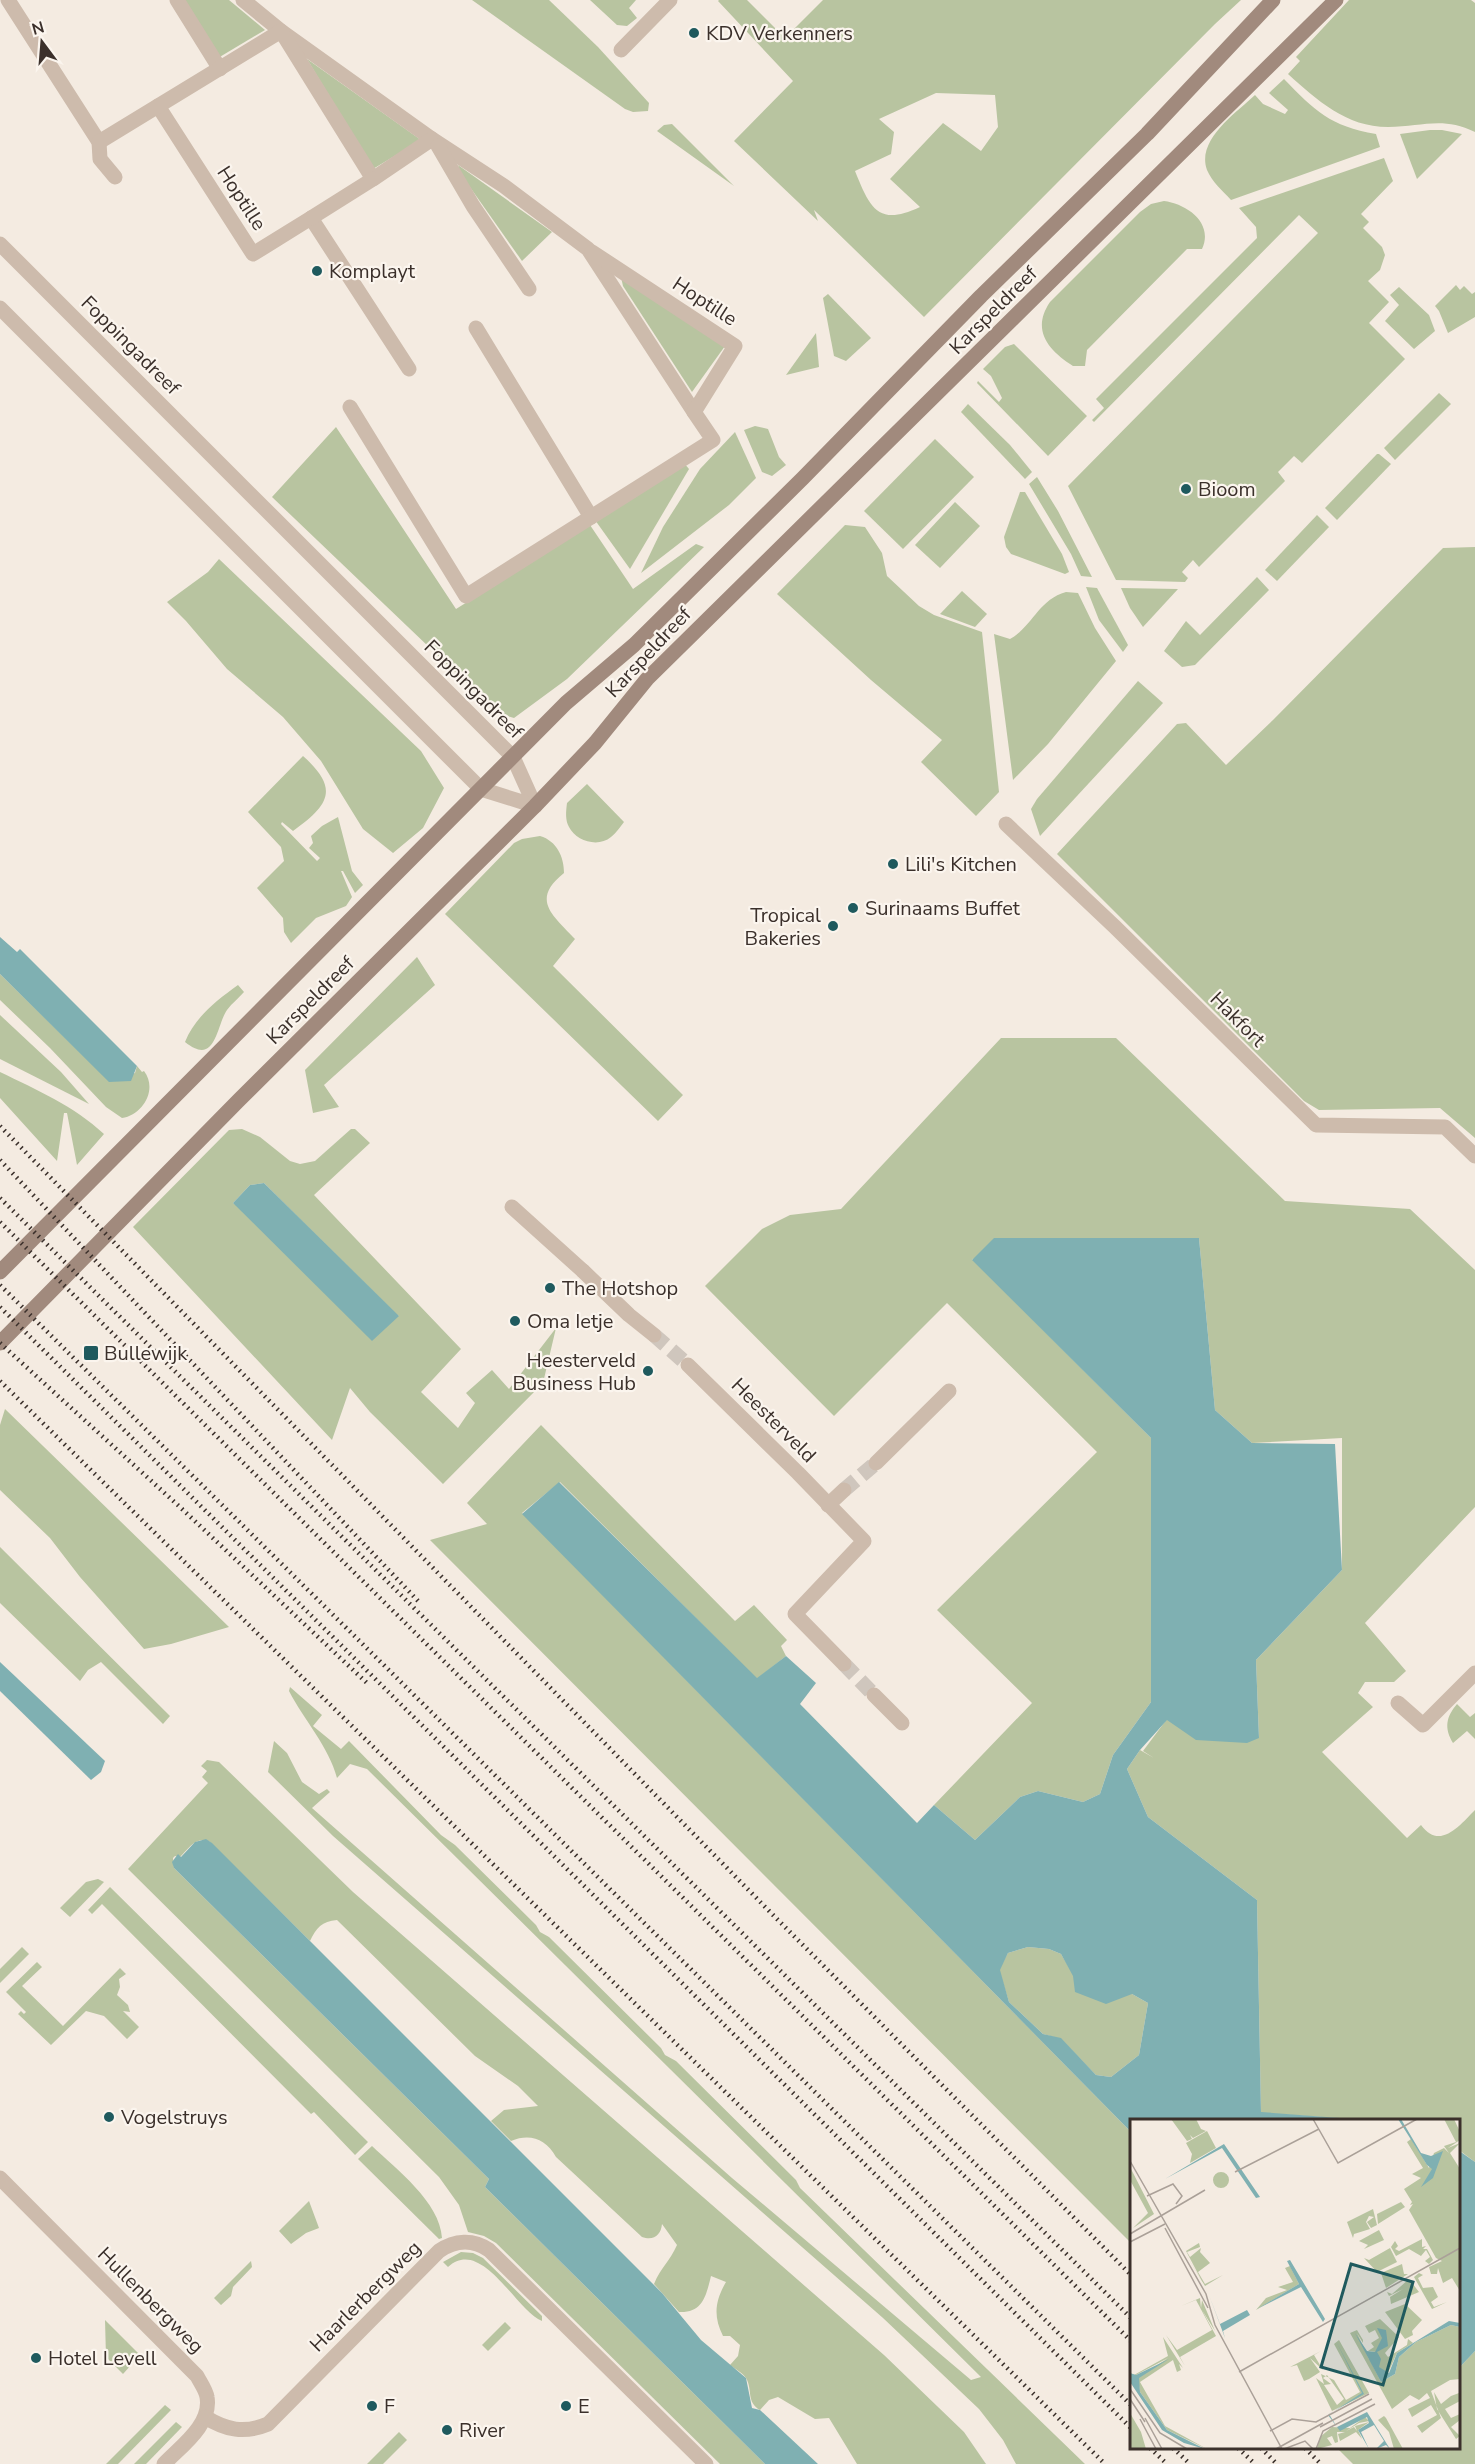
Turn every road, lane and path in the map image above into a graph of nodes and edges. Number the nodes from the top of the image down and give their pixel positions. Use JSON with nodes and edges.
{"nodes":[{"id":1,"x":8,"y":0,"type":"edge"},
{"id":2,"x":177,"y":0,"type":"edge"},
{"id":3,"x":243,"y":0,"type":"edge"},
{"id":4,"x":670,"y":0,"type":"edge"},
{"id":5,"x":1273,"y":0,"type":"edge"},
{"id":6,"x":1336,"y":0,"type":"edge"},
{"id":7,"x":281,"y":31,"type":"junction"},
{"id":8,"x":621,"y":50,"type":"dead end"},
{"id":9,"x":220,"y":69,"type":"junction"},
{"id":10,"x":158,"y":106,"type":"junction"},
{"id":11,"x":434,"y":141,"type":"junction"},
{"id":12,"x":99,"y":142,"type":"junction"},
{"id":13,"x":115,"y":177,"type":"dead end"},
{"id":14,"x":372,"y":179,"type":"junction"},
{"id":15,"x":311,"y":218,"type":"junction"},
{"id":16,"x":0,"y":244,"type":"edge"},
{"id":17,"x":588,"y":249,"type":"junction"},
{"id":18,"x":529,"y":289,"type":"dead end"},
{"id":19,"x":0,"y":308,"type":"edge"},
{"id":20,"x":476,"y":328,"type":"dead end"},
{"id":21,"x":409,"y":369,"type":"dead end"},
{"id":22,"x":350,"y":407,"type":"dead end"},
{"id":23,"x":694,"y":411,"type":"junction"},
{"id":24,"x":591,"y":517,"type":"junction"},
{"id":25,"x":513,"y":757,"type":"junction"},
{"id":26,"x":481,"y":789,"type":"junction"},
{"id":27,"x":535,"y":806,"type":"junction"},
{"id":28,"x":1006,"y":824,"type":"dead end"},
{"id":29,"x":1475,"y":1156,"type":"edge"},
{"id":30,"x":512,"y":1207,"type":"dead end"},
{"id":31,"x":0,"y":1272,"type":"edge"},
{"id":32,"x":654,"y":1335,"type":"tunnel mouth"},
{"id":33,"x":0,"y":1343,"type":"edge"},
{"id":34,"x":688,"y":1365,"type":"tunnel mouth"},
{"id":35,"x":950,"y":1391,"type":"dead end"},
{"id":36,"x":876,"y":1463,"type":"tunnel mouth"},
{"id":37,"x":844,"y":1490,"type":"tunnel mouth"},
{"id":38,"x":828,"y":1506,"type":"junction"},
{"id":39,"x":844,"y":1664,"type":"tunnel mouth"},
{"id":40,"x":1475,"y":1673,"type":"edge"},
{"id":41,"x":874,"y":1695,"type":"tunnel mouth"},
{"id":42,"x":1398,"y":1703,"type":"dead end"},
{"id":43,"x":902,"y":1724,"type":"dead end"},
{"id":44,"x":0,"y":2178,"type":"edge"},
{"id":45,"x":205,"y":2417,"type":"junction"},
{"id":46,"x":164,"y":2464,"type":"edge"},
{"id":47,"x":706,"y":2464,"type":"edge"}],
"edges":[{"from":1,"to":12,"type":"street"},
{"from":2,"to":9,"type":"street"},
{"from":3,"to":7,"type":"street","name":"Hoptille"},
{"from":4,"to":8,"type":"street"},
{"from":5,"to":25,"type":"main road","name":"Karspeldreef"},
{"from":6,"to":27,"type":"main road","name":"Karspeldreef"},
{"from":7,"to":9,"type":"street"},
{"from":7,"to":11,"type":"street","name":"Hoptille"},
{"from":7,"to":14,"type":"street","name":"Hoptille"},
{"from":9,"to":10,"type":"street"},
{"from":10,"to":12,"type":"street"},
{"from":10,"to":15,"type":"street","name":"Hoptille"},
{"from":11,"to":14,"type":"street"},
{"from":11,"to":17,"type":"street","name":"Hoptille"},
{"from":11,"to":18,"type":"street","name":"Hoptille"},
{"from":12,"to":13,"type":"street"},
{"from":14,"to":15,"type":"street"},
{"from":15,"to":21,"type":"street"},
{"from":16,"to":25,"type":"street","name":"Foppingadreef"},
{"from":17,"to":23,"type":"street","name":"Hoptille"},
{"from":17,"to":23,"type":"street","name":"Hoptille"},
{"from":19,"to":26,"type":"street"},
{"from":20,"to":24,"type":"street"},
{"from":22,"to":24,"type":"street","name":"Hoptille"},
{"from":23,"to":24,"type":"street","name":"Hoptille"},
{"from":25,"to":26,"type":"main road","name":"Karspeldreef"},
{"from":25,"to":27,"type":"street","name":"Foppingadreef"},
{"from":26,"to":27,"type":"street"},
{"from":26,"to":31,"type":"main road","name":"Karspeldreef"},
{"from":27,"to":33,"type":"main road","name":"Karspeldreef"},
{"from":28,"to":29,"type":"street","name":"Hakfort"},
{"from":30,"to":32,"type":"street"},
{"from":34,"to":38,"type":"street","name":"Heesterveld"},
{"from":35,"to":36,"type":"street"},
{"from":37,"to":38,"type":"street"},
{"from":38,"to":39,"type":"street","name":"Heesterveld"},
{"from":40,"to":42,"type":"street"},
{"from":41,"to":43,"type":"street"},
{"from":44,"to":45,"type":"street","name":"Hullenbergweg"},
{"from":45,"to":46,"type":"street"},
{"from":45,"to":47,"type":"street","name":"Haarlerbergweg"}]}
